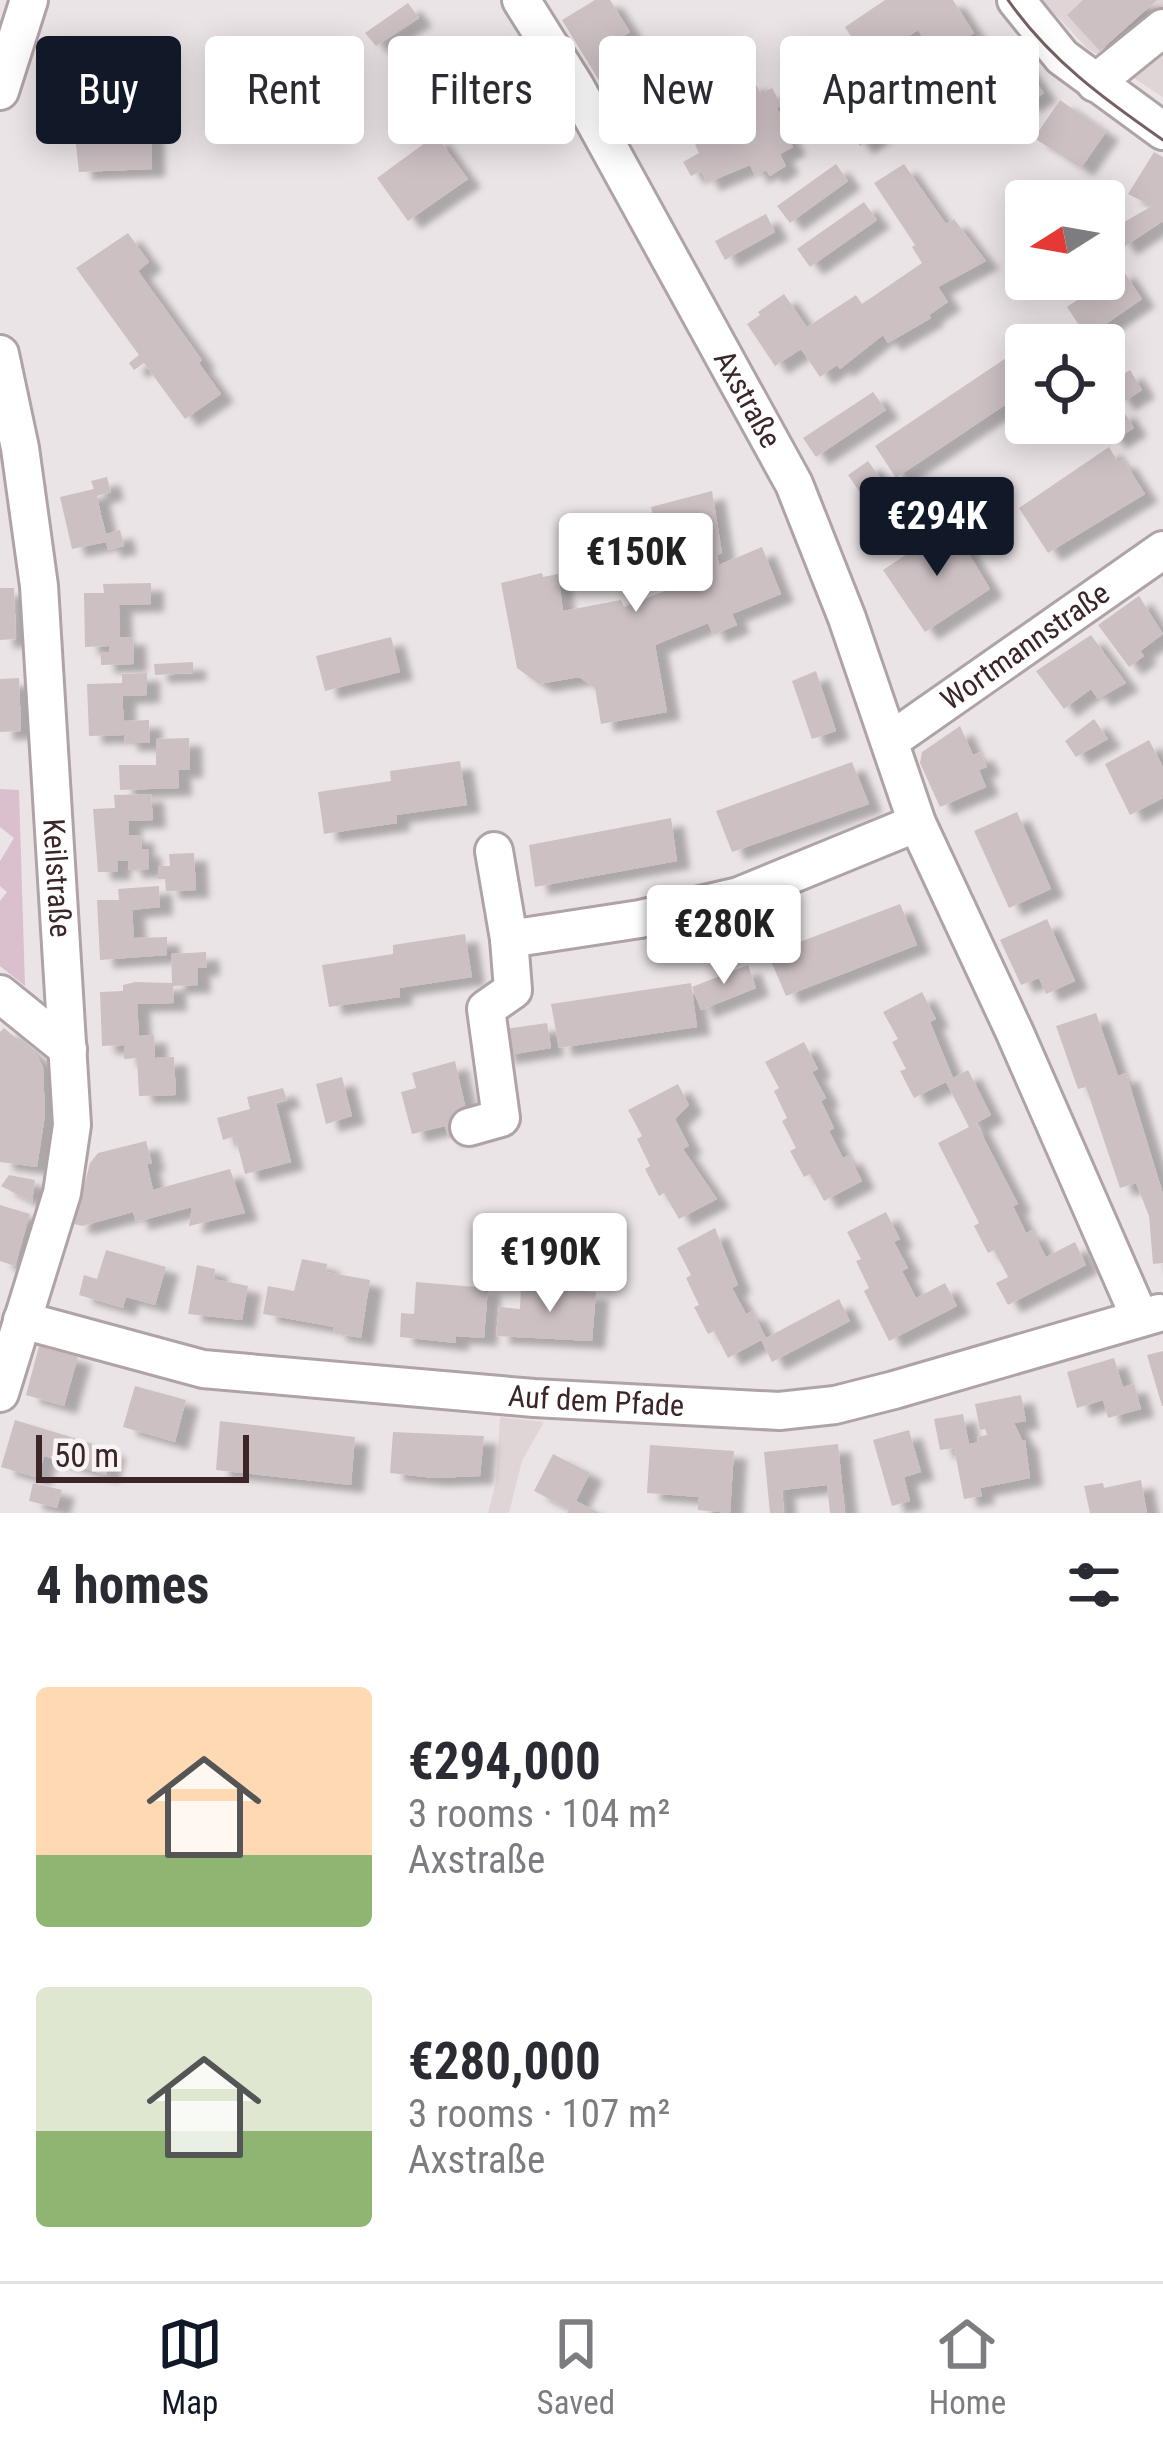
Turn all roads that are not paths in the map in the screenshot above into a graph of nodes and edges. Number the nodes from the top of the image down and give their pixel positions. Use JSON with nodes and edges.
{"nodes":[{"id":1,"x":29,"y":0,"type":"edge"},
{"id":2,"x":521,"y":0,"type":"edge"},
{"id":3,"x":1016,"y":0,"type":"edge"},
{"id":4,"x":1163,"y":28,"type":"edge"},
{"id":5,"x":1094,"y":83,"type":"junction"},
{"id":6,"x":0,"y":91,"type":"edge"},
{"id":7,"x":1163,"y":131,"type":"edge"},
{"id":8,"x":0,"y":354,"type":"edge"},
{"id":9,"x":1163,"y":550,"type":"edge"},
{"id":10,"x":890,"y":741,"type":"junction"},
{"id":11,"x":917,"y":823,"type":"junction"},
{"id":12,"x":494,"y":850,"type":"dead end"},
{"id":13,"x":509,"y":939,"type":"junction"},
{"id":14,"x":0,"y":994,"type":"edge"},
{"id":15,"x":68,"y":1049,"type":"junction"},
{"id":16,"x":469,"y":1127,"type":"dead end"},
{"id":17,"x":1151,"y":1314,"type":"edge"},
{"id":18,"x":11,"y":1339,"type":"edge"},
{"id":19,"x":0,"y":1393,"type":"edge"}],
"edges":[{"from":1,"to":6,"type":"street"},
{"from":2,"to":10,"type":"street","name":"Axstraße"},
{"from":3,"to":5,"type":"street"},
{"from":4,"to":5,"type":"street"},
{"from":5,"to":7,"type":"street"},
{"from":8,"to":15,"type":"street","name":"Keilstraße"},
{"from":9,"to":10,"type":"street","name":"Wortmannstraße"},
{"from":10,"to":11,"type":"street","name":"Axstraße"},
{"from":11,"to":13,"type":"street"},
{"from":11,"to":17,"type":"street","name":"Axstraße"},
{"from":12,"to":13,"type":"street"},
{"from":13,"to":16,"type":"street"},
{"from":14,"to":15,"type":"street"},
{"from":15,"to":18,"type":"street","name":"Keilstraße"},
{"from":17,"to":18,"type":"street","name":"Auf dem Pfade"},
{"from":18,"to":19,"type":"street","name":"Keilstraße"}]}
